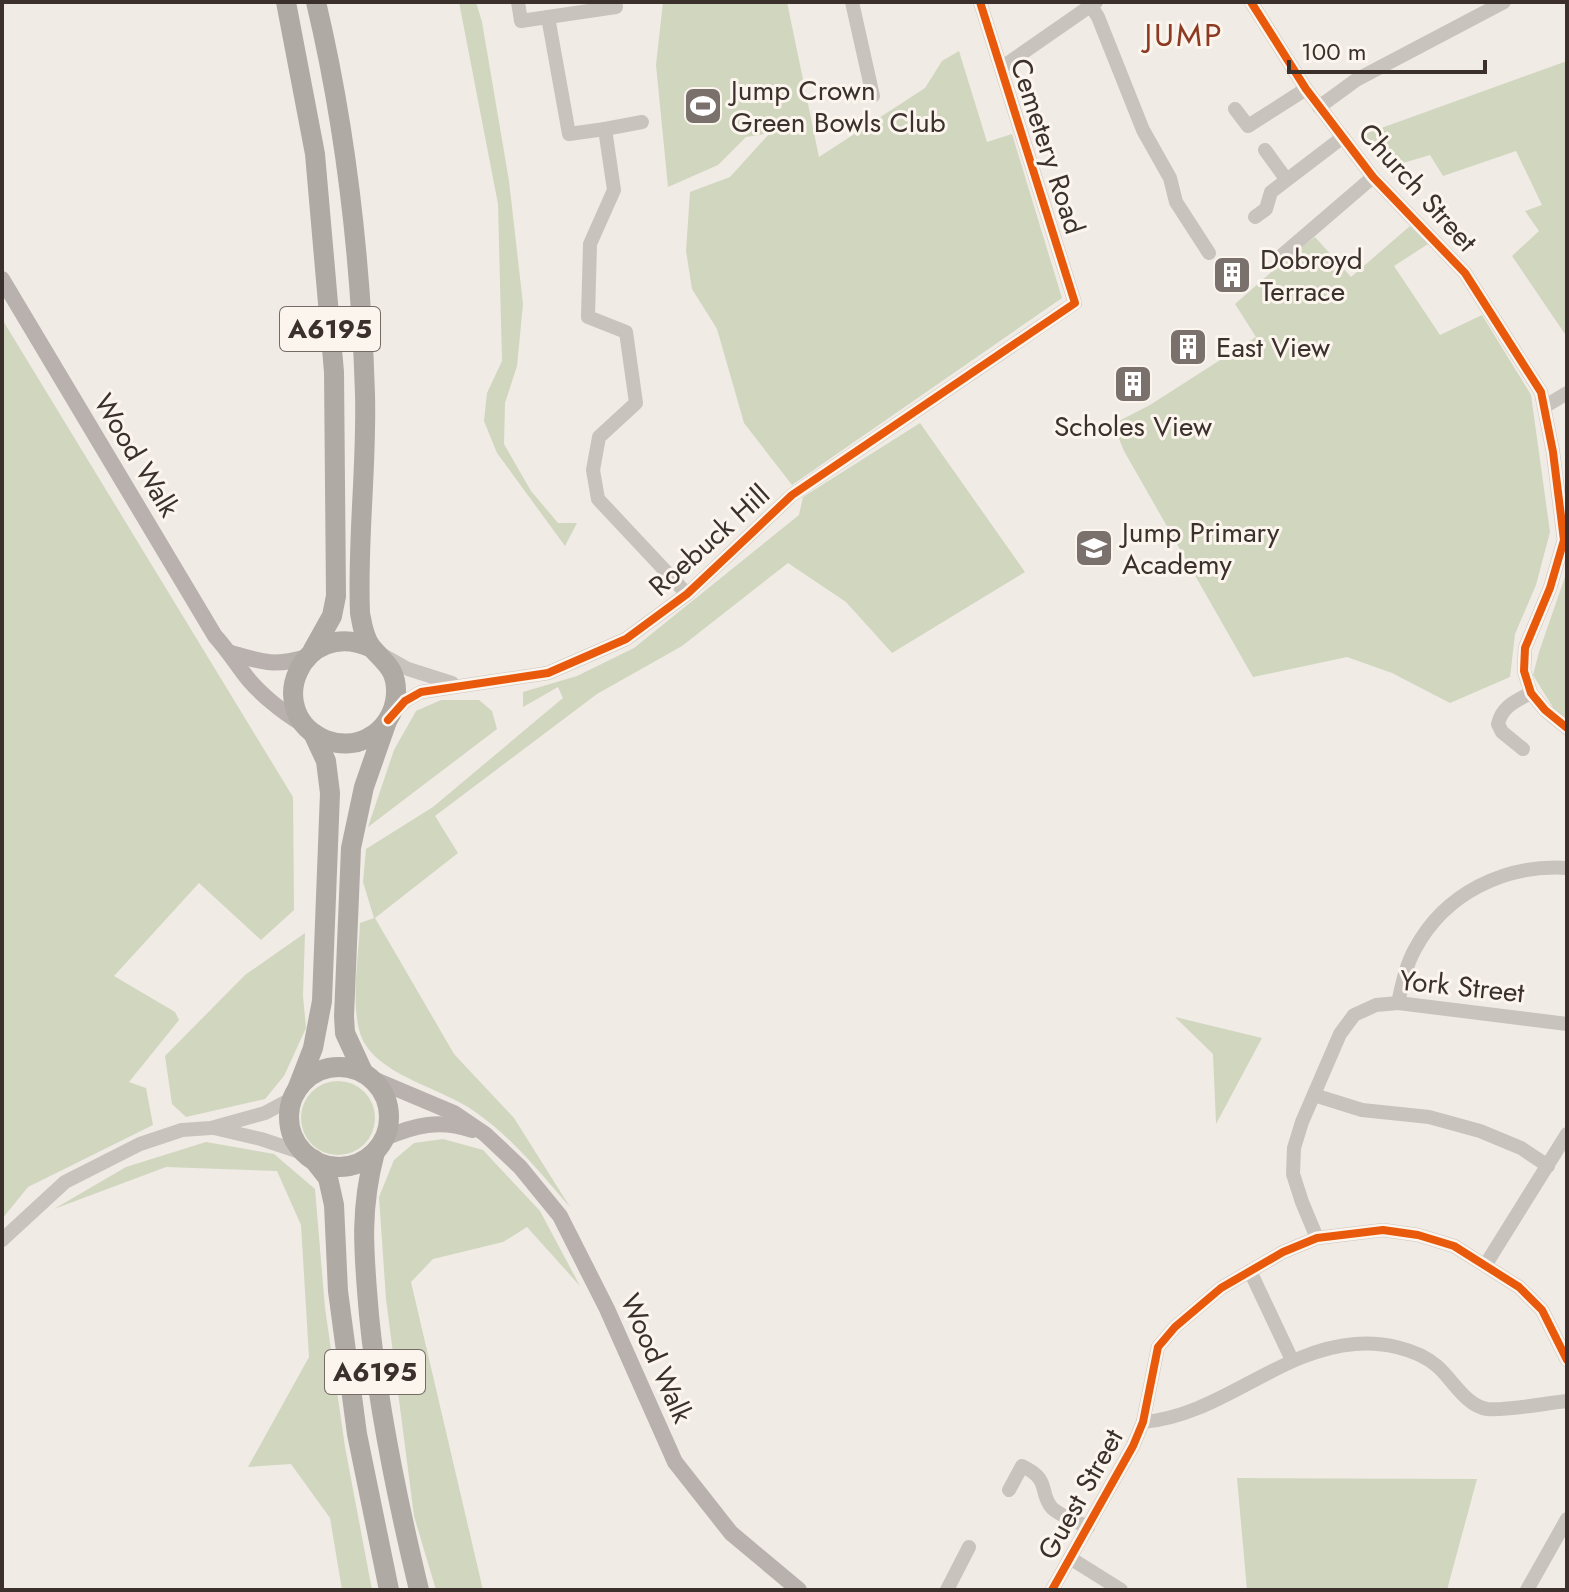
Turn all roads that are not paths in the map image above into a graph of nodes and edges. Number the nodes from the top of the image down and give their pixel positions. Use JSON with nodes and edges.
{"nodes":[{"id":1,"x":286,"y":2,"type":"edge"},
{"id":2,"x":316,"y":2,"type":"edge"},
{"id":3,"x":518,"y":2,"type":"edge"},
{"id":4,"x":615,"y":2,"type":"edge"},
{"id":5,"x":852,"y":2,"type":"edge"},
{"id":6,"x":980,"y":2,"type":"edge"},
{"id":7,"x":1251,"y":2,"type":"edge"},
{"id":8,"x":1504,"y":2,"type":"edge"},
{"id":9,"x":1094,"y":4,"type":"edge"},
{"id":10,"x":548,"y":17,"type":"junction"},
{"id":11,"x":1001,"y":68,"type":"junction"},
{"id":12,"x":1306,"y":89,"type":"junction"},
{"id":13,"x":873,"y":96,"type":"dead end"},
{"id":14,"x":1319,"y":107,"type":"junction"},
{"id":15,"x":1235,"y":109,"type":"dead end"},
{"id":16,"x":642,"y":122,"type":"dead end"},
{"id":17,"x":605,"y":129,"type":"junction"},
{"id":18,"x":1343,"y":137,"type":"junction"},
{"id":19,"x":1265,"y":150,"type":"dead end"},
{"id":20,"x":1373,"y":177,"type":"junction"},
{"id":21,"x":1286,"y":179,"type":"junction"},
{"id":22,"x":1255,"y":217,"type":"dead end"},
{"id":23,"x":1209,"y":253,"type":"dead end"},
{"id":24,"x":1281,"y":256,"type":"dead end"},
{"id":25,"x":2,"y":279,"type":"edge"},
{"id":26,"x":1075,"y":303,"type":"joint"},
{"id":27,"x":1567,"y":393,"type":"edge"},
{"id":28,"x":1544,"y":407,"type":"junction"},
{"id":29,"x":687,"y":594,"type":"junction"},
{"id":30,"x":374,"y":649,"type":"junction"},
{"id":31,"x":231,"y":653,"type":"junction"},
{"id":32,"x":308,"y":655,"type":"junction"},
{"id":33,"x":460,"y":685,"type":"junction"},
{"id":34,"x":1531,"y":693,"type":"junction"},
{"id":35,"x":387,"y":722,"type":"junction"},
{"id":36,"x":1567,"y":728,"type":"edge"},
{"id":37,"x":310,"y":730,"type":"junction"},
{"id":38,"x":1523,"y":749,"type":"dead end"},
{"id":39,"x":1567,"y":868,"type":"edge"},
{"id":40,"x":1398,"y":1003,"type":"junction"},
{"id":41,"x":1567,"y":1024,"type":"edge"},
{"id":42,"x":367,"y":1075,"type":"junction"},
{"id":43,"x":294,"y":1095,"type":"junction"},
{"id":44,"x":1314,"y":1095,"type":"junction"},
{"id":45,"x":211,"y":1128,"type":"junction"},
{"id":46,"x":485,"y":1134,"type":"junction"},
{"id":47,"x":1567,"y":1134,"type":"edge"},
{"id":48,"x":380,"y":1145,"type":"junction"},
{"id":49,"x":309,"y":1156,"type":"junction"},
{"id":50,"x":1548,"y":1166,"type":"junction"},
{"id":51,"x":1317,"y":1238,"type":"junction"},
{"id":52,"x":2,"y":1240,"type":"edge"},
{"id":53,"x":1486,"y":1264,"type":"junction"},
{"id":54,"x":1250,"y":1271,"type":"junction"},
{"id":55,"x":1292,"y":1360,"type":"junction"},
{"id":56,"x":1567,"y":1360,"type":"edge"},
{"id":57,"x":1567,"y":1401,"type":"edge"},
{"id":58,"x":1143,"y":1422,"type":"junction"},
{"id":59,"x":1009,"y":1490,"type":"dead end"},
{"id":60,"x":1567,"y":1519,"type":"edge"},
{"id":61,"x":1088,"y":1527,"type":"junction"},
{"id":62,"x":969,"y":1547,"type":"dead end"},
{"id":63,"x":1070,"y":1558,"type":"junction"},
{"id":64,"x":389,"y":1590,"type":"edge"},
{"id":65,"x":419,"y":1590,"type":"edge"},
{"id":66,"x":799,"y":1590,"type":"edge"},
{"id":67,"x":947,"y":1590,"type":"edge"},
{"id":68,"x":1052,"y":1590,"type":"edge"},
{"id":69,"x":1121,"y":1590,"type":"edge"},
{"id":70,"x":1527,"y":1590,"type":"edge"}],
"edges":[{"from":1,"to":32,"type":"highway","number":"A6195"},
{"from":2,"to":30,"type":"highway","number":"A6195"},
{"from":3,"to":10,"type":"street"},
{"from":4,"to":10,"type":"street"},
{"from":5,"to":13,"type":"street"},
{"from":6,"to":11,"type":"street","name":"Cemetery Road"},
{"from":7,"to":12,"type":"street","name":"Church Street"},
{"from":8,"to":14,"type":"street"},
{"from":9,"to":11,"type":"street"},
{"from":9,"to":23,"type":"street"},
{"from":10,"to":17,"type":"street"},
{"from":11,"to":26,"type":"street","name":"Cemetery Road"},
{"from":12,"to":14,"type":"street","name":"Church Street"},
{"from":12,"to":15,"type":"street"},
{"from":14,"to":18,"type":"street","name":"Church Street"},
{"from":16,"to":17,"type":"street"},
{"from":17,"to":29,"type":"street"},
{"from":18,"to":20,"type":"street","name":"Church Street"},
{"from":18,"to":21,"type":"street"},
{"from":19,"to":21,"type":"street"},
{"from":20,"to":24,"type":"street"},
{"from":20,"to":28,"type":"street","name":"Church Street"},
{"from":21,"to":22,"type":"street"},
{"from":25,"to":31,"type":"main road","name":"Wood Walk"},
{"from":26,"to":29,"type":"street","name":"Roebuck Hill"},
{"from":27,"to":28,"type":"street"},
{"from":28,"to":34,"type":"street","name":"Church Street"},
{"from":29,"to":33,"type":"street","name":"Roebuck Hill"},
{"from":30,"to":32,"type":"highway"},
{"from":30,"to":33,"type":"street","name":"Roebuck Hill"},
{"from":30,"to":35,"type":"highway","number":"A6195"},
{"from":31,"to":32,"type":"main road"},
{"from":31,"to":37,"type":"main road","name":"Wood Walk"},
{"from":32,"to":37,"type":"highway","number":"A6195"},
{"from":33,"to":35,"type":"street","name":"Roebuck Hill"},
{"from":34,"to":36,"type":"street"},
{"from":34,"to":38,"type":"street"},
{"from":35,"to":37,"type":"highway"},
{"from":35,"to":42,"type":"highway","number":"A6195"},
{"from":37,"to":43,"type":"highway","number":"A6195"},
{"from":39,"to":40,"type":"street"},
{"from":40,"to":41,"type":"street","name":"York Street"},
{"from":40,"to":44,"type":"street","name":"York Street"},
{"from":42,"to":43,"type":"highway"},
{"from":42,"to":46,"type":"main road","name":"Wood Walk"},
{"from":42,"to":48,"type":"highway","number":"A6195"},
{"from":43,"to":45,"type":"street"},
{"from":43,"to":49,"type":"highway","number":"A6195"},
{"from":44,"to":50,"type":"street"},
{"from":44,"to":51,"type":"street","name":"York Street"},
{"from":45,"to":49,"type":"street"},
{"from":45,"to":52,"type":"street"},
{"from":46,"to":48,"type":"main road","name":"Wood Walk"},
{"from":46,"to":66,"type":"main road","name":"Wood Walk"},
{"from":47,"to":50,"type":"street"},
{"from":48,"to":49,"type":"highway"},
{"from":48,"to":65,"type":"highway","number":"A6195"},
{"from":49,"to":64,"type":"highway","number":"A6195"},
{"from":50,"to":53,"type":"street"},
{"from":51,"to":53,"type":"street","name":"Guest Street"},
{"from":51,"to":54,"type":"street","name":"Guest Street"},
{"from":53,"to":56,"type":"street","name":"Guest Street"},
{"from":54,"to":55,"type":"street"},
{"from":54,"to":58,"type":"street","name":"Guest Street"},
{"from":55,"to":57,"type":"street","name":"Guest Street"},
{"from":55,"to":58,"type":"street","name":"Guest Street"},
{"from":58,"to":61,"type":"street","name":"Guest Street"},
{"from":59,"to":61,"type":"street"},
{"from":60,"to":70,"type":"street"},
{"from":61,"to":63,"type":"street","name":"Guest Street"},
{"from":62,"to":67,"type":"street"},
{"from":63,"to":68,"type":"street","name":"Guest Street"},
{"from":63,"to":69,"type":"street"}]}
